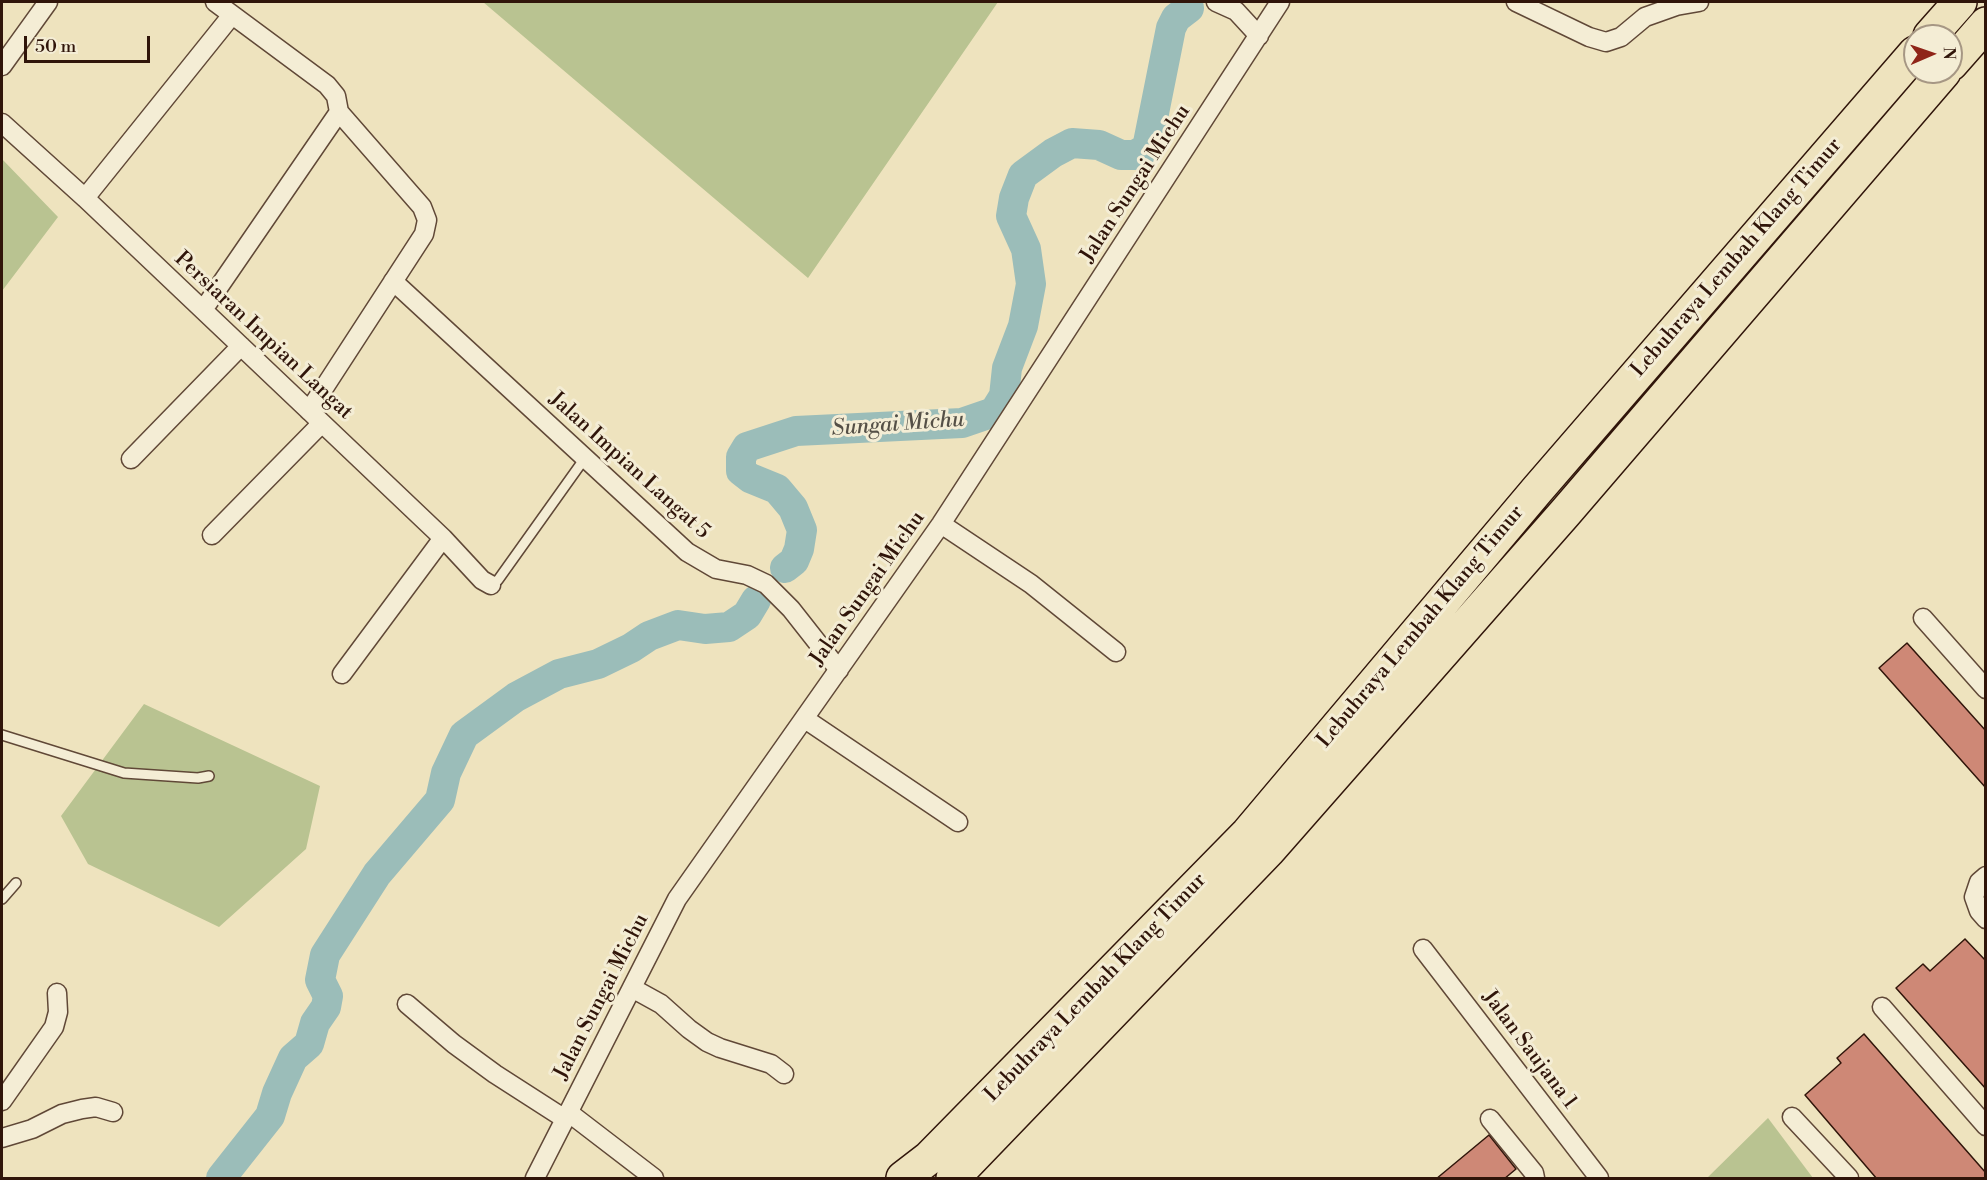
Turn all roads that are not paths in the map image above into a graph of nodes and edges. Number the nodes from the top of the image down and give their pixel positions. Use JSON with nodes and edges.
{"nodes":[{"id":1,"x":48,"y":2,"type":"edge"},
{"id":2,"x":215,"y":2,"type":"edge"},
{"id":3,"x":1216,"y":2,"type":"edge"},
{"id":4,"x":1280,"y":2,"type":"edge"},
{"id":5,"x":1516,"y":2,"type":"edge"},
{"id":6,"x":1699,"y":2,"type":"edge"},
{"id":7,"x":1959,"y":2,"type":"edge"},
{"id":8,"x":232,"y":15,"type":"junction"},
{"id":9,"x":1940,"y":24,"type":"edge"},
{"id":10,"x":1986,"y":24,"type":"edge"},
{"id":11,"x":1259,"y":36,"type":"junction"},
{"id":12,"x":1963,"y":50,"type":"edge"},
{"id":13,"x":2,"y":66,"type":"edge"},
{"id":14,"x":1903,"y":67,"type":"edge"},
{"id":15,"x":1934,"y":84,"type":"edge"},
{"id":16,"x":339,"y":112,"type":"junction"},
{"id":17,"x":2,"y":123,"type":"edge"},
{"id":18,"x":85,"y":198,"type":"junction"},
{"id":19,"x":393,"y":281,"type":"junction"},
{"id":20,"x":203,"y":310,"type":"junction"},
{"id":21,"x":241,"y":346,"type":"junction"},
{"id":22,"x":316,"y":417,"type":"junction"},
{"id":23,"x":585,"y":458,"type":"junction"},
{"id":24,"x":132,"y":459,"type":"dead end"},
{"id":25,"x":941,"y":524,"type":"junction"},
{"id":26,"x":212,"y":535,"type":"dead end"},
{"id":27,"x":443,"y":538,"type":"junction"},
{"id":28,"x":491,"y":585,"type":"joint"},
{"id":29,"x":1923,"y":618,"type":"dead end"},
{"id":30,"x":1116,"y":652,"type":"dead end"},
{"id":31,"x":839,"y":670,"type":"junction"},
{"id":32,"x":342,"y":674,"type":"dead end"},
{"id":33,"x":1986,"y":689,"type":"edge"},
{"id":34,"x":805,"y":719,"type":"junction"},
{"id":35,"x":2,"y":735,"type":"edge"},
{"id":36,"x":209,"y":776,"type":"dead end"},
{"id":37,"x":958,"y":822,"type":"dead end"},
{"id":38,"x":1986,"y":876,"type":"edge"},
{"id":39,"x":16,"y":883,"type":"dead end"},
{"id":40,"x":2,"y":899,"type":"edge"},
{"id":41,"x":1986,"y":918,"type":"edge"},
{"id":42,"x":1423,"y":949,"type":"dead end"},
{"id":43,"x":632,"y":988,"type":"junction"},
{"id":44,"x":57,"y":993,"type":"dead end"},
{"id":45,"x":407,"y":1004,"type":"dead end"},
{"id":46,"x":1882,"y":1007,"type":"dead end"},
{"id":47,"x":784,"y":1074,"type":"dead end"},
{"id":48,"x":2,"y":1101,"type":"edge"},
{"id":49,"x":113,"y":1112,"type":"dead end"},
{"id":50,"x":566,"y":1116,"type":"junction"},
{"id":51,"x":1792,"y":1117,"type":"dead end"},
{"id":52,"x":1490,"y":1119,"type":"dead end"},
{"id":53,"x":1986,"y":1126,"type":"edge"},
{"id":54,"x":2,"y":1138,"type":"edge"},
{"id":55,"x":535,"y":1179,"type":"edge"},
{"id":56,"x":654,"y":1179,"type":"edge"},
{"id":57,"x":903,"y":1179,"type":"edge"},
{"id":58,"x":953,"y":1179,"type":"edge"},
{"id":59,"x":1534,"y":1179,"type":"edge"},
{"id":60,"x":1599,"y":1179,"type":"edge"},
{"id":61,"x":1849,"y":1179,"type":"edge"}],
"edges":[{"from":1,"to":13,"type":"street"},
{"from":2,"to":8,"type":"street"},
{"from":3,"to":11,"type":"street"},
{"from":4,"to":11,"type":"street","name":"Jalan Sungai Michu"},
{"from":5,"to":6,"type":"street"},
{"from":7,"to":9,"type":"highway"},
{"from":8,"to":16,"type":"street"},
{"from":8,"to":18,"type":"street"},
{"from":10,"to":12,"type":"highway"},
{"from":11,"to":25,"type":"street","name":"Jalan Sungai Michu"},
{"from":14,"to":57,"type":"highway","name":"Lebuhraya Lembah Klang Timur"},
{"from":15,"to":58,"type":"highway","name":"Lebuhraya Lembah Klang Timur"},
{"from":16,"to":19,"type":"street"},
{"from":16,"to":20,"type":"street"},
{"from":17,"to":18,"type":"street","name":"Persiaran Impian Langat"},
{"from":18,"to":20,"type":"street","name":"Persiaran Impian Langat"},
{"from":19,"to":22,"type":"street"},
{"from":19,"to":23,"type":"street","name":"Jalan Impian Langat 5"},
{"from":20,"to":21,"type":"street","name":"Persiaran Impian Langat"},
{"from":21,"to":22,"type":"street","name":"Persiaran Impian Langat"},
{"from":21,"to":24,"type":"street"},
{"from":22,"to":26,"type":"street"},
{"from":22,"to":27,"type":"street","name":"Persiaran Impian Langat"},
{"from":23,"to":28,"type":"lane"},
{"from":23,"to":31,"type":"street","name":"Jalan Impian Langat 5"},
{"from":25,"to":30,"type":"street"},
{"from":25,"to":31,"type":"street","name":"Jalan Sungai Michu"},
{"from":27,"to":28,"type":"street","name":"Persiaran Impian Langat"},
{"from":27,"to":32,"type":"street"},
{"from":29,"to":33,"type":"street"},
{"from":31,"to":34,"type":"street","name":"Jalan Sungai Michu"},
{"from":34,"to":37,"type":"street"},
{"from":34,"to":43,"type":"street","name":"Jalan Sungai Michu"},
{"from":35,"to":36,"type":"lane"},
{"from":38,"to":41,"type":"street"},
{"from":39,"to":40,"type":"lane"},
{"from":42,"to":60,"type":"street","name":"Jalan Saujana 1"},
{"from":43,"to":47,"type":"street"},
{"from":43,"to":50,"type":"street","name":"Jalan Sungai Michu"},
{"from":44,"to":48,"type":"street"},
{"from":45,"to":50,"type":"street"},
{"from":46,"to":53,"type":"street"},
{"from":49,"to":54,"type":"street"},
{"from":50,"to":55,"type":"street","name":"Jalan Sungai Michu"},
{"from":50,"to":56,"type":"street"},
{"from":51,"to":61,"type":"street"},
{"from":52,"to":59,"type":"street"}]}
